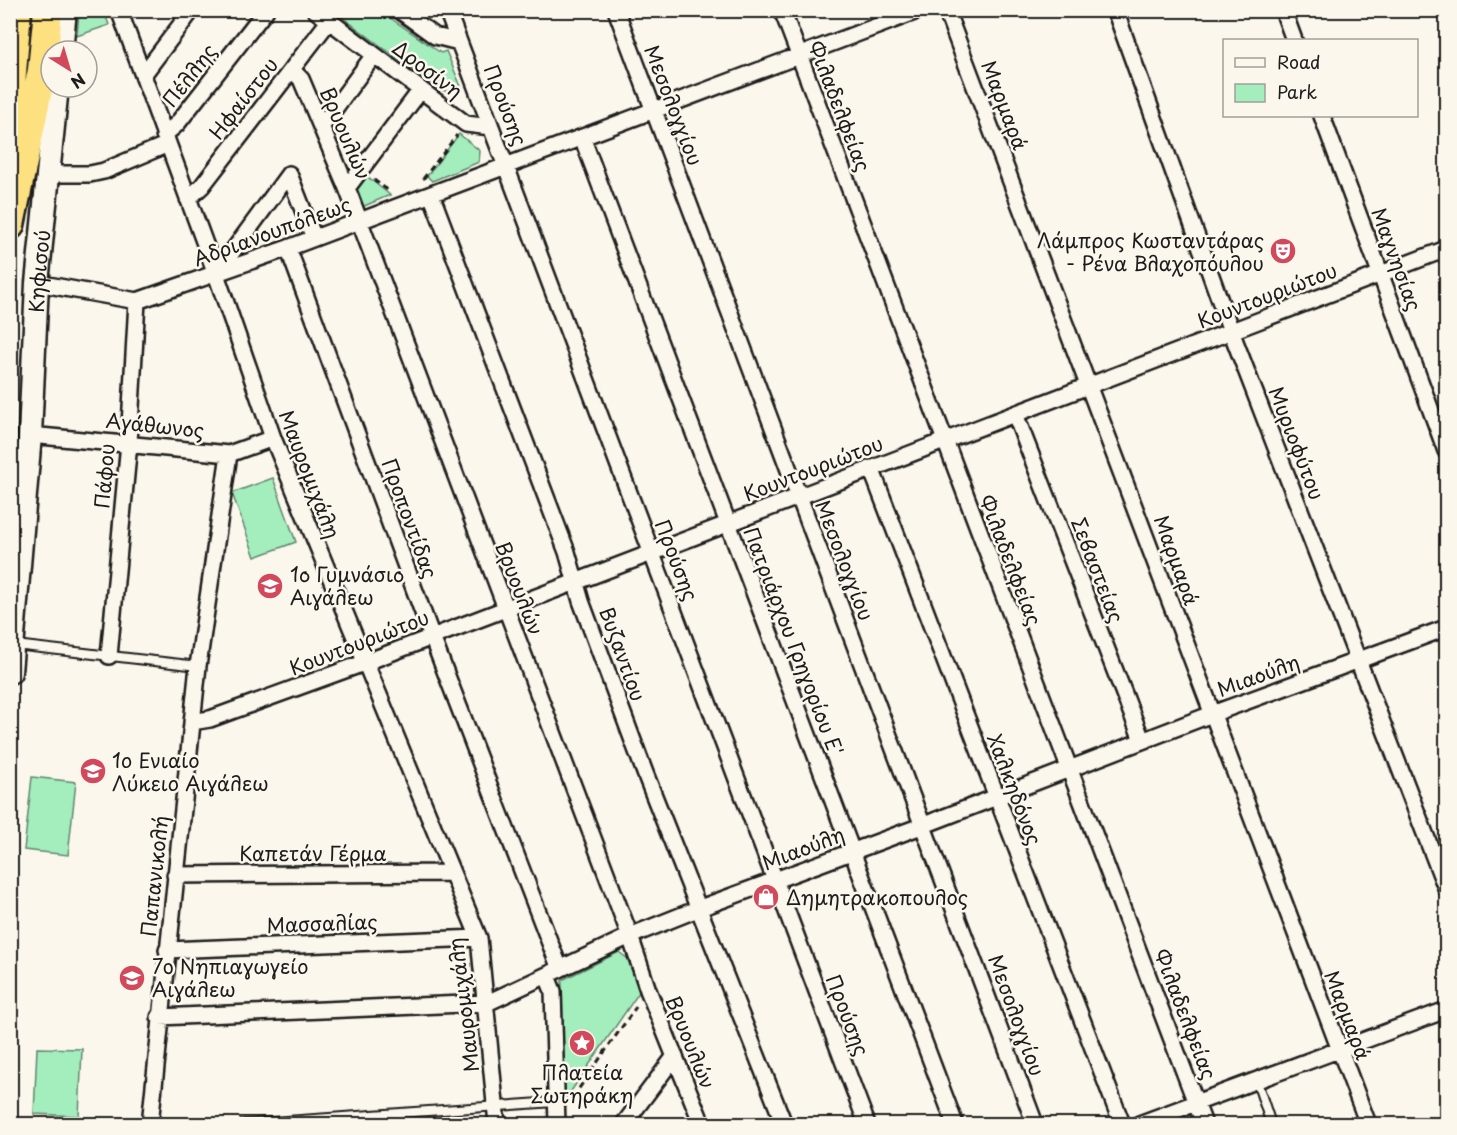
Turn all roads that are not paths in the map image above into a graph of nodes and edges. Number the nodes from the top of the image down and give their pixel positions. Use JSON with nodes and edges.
{"nodes":[{"id":1,"x":17,"y":10,"type":"edge"},
{"id":2,"x":48,"y":10,"type":"edge"},
{"id":3,"x":64,"y":10,"type":"edge"},
{"id":4,"x":192,"y":10,"type":"edge"},
{"id":5,"x":266,"y":10,"type":"edge"},
{"id":6,"x":315,"y":10,"type":"edge"},
{"id":7,"x":399,"y":10,"type":"edge"},
{"id":8,"x":447,"y":10,"type":"edge"},
{"id":9,"x":616,"y":10,"type":"edge"},
{"id":10,"x":782,"y":10,"type":"edge"},
{"id":11,"x":920,"y":10,"type":"edge"},
{"id":12,"x":946,"y":10,"type":"edge"},
{"id":13,"x":1115,"y":10,"type":"edge"},
{"id":14,"x":1283,"y":10,"type":"edge"},
{"id":15,"x":119,"y":11,"type":"edge"},
{"id":16,"x":329,"y":21,"type":"junction"},
{"id":17,"x":62,"y":39,"type":"edge"},
{"id":18,"x":1294,"y":39,"type":"edge"},
{"id":19,"x":459,"y":42,"type":"junction"},
{"id":20,"x":374,"y":55,"type":"junction"},
{"id":21,"x":799,"y":56,"type":"junction"},
{"id":22,"x":291,"y":70,"type":"junction"},
{"id":23,"x":143,"y":75,"type":"junction"},
{"id":24,"x":11,"y":91,"type":"edge"},
{"id":25,"x":420,"y":91,"type":"junction"},
{"id":26,"x":10,"y":98,"type":"edge"},
{"id":27,"x":56,"y":99,"type":"edge"},
{"id":28,"x":654,"y":110,"type":"junction"},
{"id":29,"x":1322,"y":117,"type":"edge"},
{"id":30,"x":321,"y":127,"type":"junction"},
{"id":31,"x":491,"y":127,"type":"junction"},
{"id":32,"x":582,"y":137,"type":"junction"},
{"id":33,"x":166,"y":140,"type":"junction"},
{"id":34,"x":506,"y":167,"type":"junction"},
{"id":35,"x":49,"y":174,"type":"junction"},
{"id":36,"x":347,"y":188,"type":"junction"},
{"id":37,"x":188,"y":199,"type":"junction"},
{"id":38,"x":418,"y":199,"type":"junction"},
{"id":39,"x":359,"y":221,"type":"junction"},
{"id":40,"x":10,"y":225,"type":"edge"},
{"id":41,"x":314,"y":238,"type":"junction"},
{"id":42,"x":288,"y":248,"type":"junction"},
{"id":43,"x":1446,"y":249,"type":"edge"},
{"id":44,"x":216,"y":274,"type":"junction"},
{"id":45,"x":1380,"y":274,"type":"junction"},
{"id":46,"x":37,"y":283,"type":"junction"},
{"id":47,"x":137,"y":301,"type":"junction"},
{"id":48,"x":1230,"y":332,"type":"junction"},
{"id":49,"x":1089,"y":385,"type":"junction"},
{"id":50,"x":1015,"y":414,"type":"junction"},
{"id":51,"x":30,"y":435,"type":"junction"},
{"id":52,"x":273,"y":438,"type":"junction"},
{"id":53,"x":943,"y":441,"type":"junction"},
{"id":54,"x":129,"y":443,"type":"junction"},
{"id":55,"x":1446,"y":451,"type":"edge"},
{"id":56,"x":230,"y":454,"type":"junction"},
{"id":57,"x":871,"y":468,"type":"junction"},
{"id":58,"x":799,"y":496,"type":"junction"},
{"id":59,"x":727,"y":524,"type":"junction"},
{"id":60,"x":651,"y":551,"type":"junction"},
{"id":61,"x":575,"y":582,"type":"junction"},
{"id":62,"x":505,"y":609,"type":"junction"},
{"id":63,"x":1446,"y":628,"type":"edge"},
{"id":64,"x":432,"y":637,"type":"junction"},
{"id":65,"x":12,"y":645,"type":"junction"},
{"id":66,"x":109,"y":656,"type":"junction"},
{"id":67,"x":1359,"y":661,"type":"junction"},
{"id":68,"x":364,"y":663,"type":"junction"},
{"id":69,"x":198,"y":666,"type":"junction"},
{"id":70,"x":10,"y":672,"type":"edge"},
{"id":71,"x":1212,"y":714,"type":"junction"},
{"id":72,"x":192,"y":722,"type":"junction"},
{"id":73,"x":1142,"y":740,"type":"junction"},
{"id":74,"x":1069,"y":768,"type":"junction"},
{"id":75,"x":996,"y":797,"type":"junction"},
{"id":76,"x":924,"y":825,"type":"junction"},
{"id":77,"x":851,"y":852,"type":"junction"},
{"id":78,"x":451,"y":873,"type":"junction"},
{"id":79,"x":175,"y":875,"type":"junction"},
{"id":80,"x":775,"y":881,"type":"junction"},
{"id":81,"x":1446,"y":888,"type":"edge"},
{"id":82,"x":700,"y":908,"type":"junction"},
{"id":83,"x":630,"y":936,"type":"junction"},
{"id":84,"x":479,"y":938,"type":"junction"},
{"id":85,"x":167,"y":950,"type":"junction"},
{"id":86,"x":553,"y":972,"type":"junction"},
{"id":87,"x":487,"y":1003,"type":"junction"},
{"id":88,"x":1446,"y":1010,"type":"edge"},
{"id":89,"x":159,"y":1017,"type":"junction"},
{"id":90,"x":1339,"y":1050,"type":"junction"},
{"id":91,"x":675,"y":1056,"type":"junction"},
{"id":92,"x":1257,"y":1082,"type":"junction"},
{"id":93,"x":555,"y":1102,"type":"junction"},
{"id":94,"x":1197,"y":1102,"type":"junction"},
{"id":95,"x":496,"y":1106,"type":"junction"},
{"id":96,"x":699,"y":1123,"type":"edge"},
{"id":97,"x":150,"y":1125,"type":"edge"},
{"id":98,"x":244,"y":1125,"type":"edge"},
{"id":99,"x":497,"y":1125,"type":"edge"},
{"id":100,"x":557,"y":1125,"type":"edge"},
{"id":101,"x":624,"y":1125,"type":"edge"},
{"id":102,"x":784,"y":1125,"type":"edge"},
{"id":103,"x":867,"y":1125,"type":"edge"},
{"id":104,"x":955,"y":1125,"type":"edge"},
{"id":105,"x":1035,"y":1125,"type":"edge"},
{"id":106,"x":1122,"y":1125,"type":"edge"},
{"id":107,"x":1139,"y":1125,"type":"edge"},
{"id":108,"x":1204,"y":1125,"type":"edge"},
{"id":109,"x":1270,"y":1125,"type":"edge"},
{"id":110,"x":1368,"y":1125,"type":"edge"}],
"edges":[{"from":1,"to":24,"type":"highway"},
{"from":2,"to":40,"type":"highway"},
{"from":3,"to":17,"type":"main road"},
{"from":4,"to":23,"type":"street"},
{"from":5,"to":33,"type":"street","name":"Πέλλης"},
{"from":6,"to":16,"type":"street","name":"Δροσίνη"},
{"from":7,"to":19,"type":"street","name":"Δροσίνη"},
{"from":8,"to":19,"type":"street","name":"Προύσης"},
{"from":9,"to":28,"type":"street","name":"Μεσολογγίου"},
{"from":10,"to":21,"type":"street","name":"Φιλαδελφείας"},
{"from":11,"to":21,"type":"street","name":"Αδριανουπόλεως"},
{"from":12,"to":49,"type":"street","name":"Μαρμαρά"},
{"from":13,"to":48,"type":"street","name":"Μυριοφύτου"},
{"from":14,"to":18,"type":"street"},
{"from":15,"to":23,"type":"street","name":"Μαυρομιχάλη"},
{"from":16,"to":20,"type":"street","name":"Δροσίνη"},
{"from":16,"to":22,"type":"street","name":"Ηφαίστου"},
{"from":19,"to":31,"type":"street","name":"Προύσης"},
{"from":20,"to":25,"type":"street","name":"Δροσίνη"},
{"from":20,"to":30,"type":"street"},
{"from":21,"to":28,"type":"street","name":"Αδριανουπόλεως"},
{"from":21,"to":53,"type":"street","name":"Φιλαδελφείας"},
{"from":22,"to":30,"type":"street","name":"Βρυουλών"},
{"from":22,"to":37,"type":"street","name":"Ηφαίστου"},
{"from":23,"to":33,"type":"street","name":"Μαυρομιχάλη"},
{"from":24,"to":26,"type":"highway"},
{"from":25,"to":31,"type":"street","name":"Δροσίνη"},
{"from":25,"to":36,"type":"street"},
{"from":27,"to":35,"type":"main road","name":"Κηφισού"},
{"from":28,"to":32,"type":"street","name":"Αδριανουπόλεως"},
{"from":28,"to":58,"type":"street","name":"Μεσολογγίου"},
{"from":29,"to":45,"type":"street","name":"Μαγνησίας"},
{"from":30,"to":36,"type":"street","name":"Βρυουλών"},
{"from":31,"to":34,"type":"street","name":"Προύσης"},
{"from":32,"to":34,"type":"street","name":"Αδριανουπόλεως"},
{"from":32,"to":59,"type":"street","name":"Πατριάρχου Γρηγορίου Ε'"},
{"from":33,"to":35,"type":"street"},
{"from":33,"to":37,"type":"street","name":"Μαυρομιχάλη"},
{"from":34,"to":38,"type":"street","name":"Αδριανουπόλεως"},
{"from":34,"to":60,"type":"street","name":"Προύσης"},
{"from":35,"to":46,"type":"main road","name":"Κηφισού"},
{"from":36,"to":39,"type":"street","name":"Βρυουλών"},
{"from":37,"to":44,"type":"street","name":"Μαυρομιχάλη"},
{"from":38,"to":39,"type":"street","name":"Αδριανουπόλεως"},
{"from":38,"to":61,"type":"street","name":"Βυζαντίου"},
{"from":39,"to":41,"type":"street","name":"Αδριανουπόλεως"},
{"from":39,"to":62,"type":"street","name":"Βρυουλών"},
{"from":41,"to":42,"type":"street","name":"Αδριανουπόλεως"},
{"from":41,"to":44,"type":"street"},
{"from":42,"to":44,"type":"street","name":"Αδριανουπόλεως"},
{"from":42,"to":64,"type":"street","name":"Προποντίδας"},
{"from":43,"to":45,"type":"street","name":"Κουντουριώτου"},
{"from":44,"to":47,"type":"street","name":"Αδριανουπόλεως"},
{"from":44,"to":52,"type":"street","name":"Μαυρομιχάλη"},
{"from":45,"to":48,"type":"street","name":"Κουντουριώτου"},
{"from":45,"to":55,"type":"street","name":"Μαγνησίας"},
{"from":46,"to":47,"type":"street","name":"Αδριανουπόλεως"},
{"from":46,"to":51,"type":"main road","name":"Κηφισού"},
{"from":47,"to":54,"type":"street","name":"Πάφου"},
{"from":48,"to":49,"type":"street","name":"Κουντουριώτου"},
{"from":48,"to":67,"type":"street","name":"Μυριοφύτου"},
{"from":49,"to":50,"type":"street","name":"Κουντουριώτου"},
{"from":49,"to":71,"type":"street","name":"Μαρμαρά"},
{"from":50,"to":53,"type":"street","name":"Κουντουριώτου"},
{"from":50,"to":73,"type":"street","name":"Σεβαστείας"},
{"from":51,"to":54,"type":"street","name":"Αγάθωνος"},
{"from":51,"to":65,"type":"main road","name":"Κηφισού"},
{"from":52,"to":56,"type":"street","name":"Αγάθωνος"},
{"from":52,"to":68,"type":"street","name":"Μαυρομιχάλη"},
{"from":53,"to":57,"type":"street","name":"Κουντουριώτου"},
{"from":53,"to":74,"type":"street","name":"Φιλαδελφείας"},
{"from":54,"to":56,"type":"street","name":"Αγάθωνος"},
{"from":54,"to":66,"type":"street","name":"Πάφου"},
{"from":56,"to":69,"type":"street","name":"Παπανικολή"},
{"from":57,"to":58,"type":"street","name":"Κουντουριώτου"},
{"from":57,"to":75,"type":"street","name":"Χαλκηδόνος"},
{"from":58,"to":59,"type":"street","name":"Κουντουριώτου"},
{"from":58,"to":76,"type":"street","name":"Μεσολογγίου"},
{"from":59,"to":60,"type":"street","name":"Κουντουριώτου"},
{"from":59,"to":77,"type":"street","name":"Πατριάρχου Γρηγορίου Ε'"},
{"from":60,"to":61,"type":"street","name":"Κουντουριώτου"},
{"from":60,"to":80,"type":"street","name":"Προύσης"},
{"from":61,"to":62,"type":"street","name":"Κουντουριώτου"},
{"from":61,"to":82,"type":"street","name":"Βυζαντίου"},
{"from":62,"to":64,"type":"street","name":"Κουντουριώτου"},
{"from":62,"to":83,"type":"street","name":"Βρυουλών"},
{"from":63,"to":67,"type":"street","name":"Μιαούλη"},
{"from":64,"to":68,"type":"street","name":"Κουντουριώτου"},
{"from":64,"to":86,"type":"street","name":"Προποντίδας"},
{"from":65,"to":66,"type":"lane"},
{"from":65,"to":70,"type":"main road","name":"Κηφισού"},
{"from":66,"to":69,"type":"lane"},
{"from":67,"to":71,"type":"street","name":"Μιαούλη"},
{"from":67,"to":81,"type":"street","name":"Μυριοφύτου"},
{"from":68,"to":72,"type":"street","name":"Κουντουριώτου"},
{"from":68,"to":78,"type":"street","name":"Μαυρομιχάλη"},
{"from":69,"to":72,"type":"street","name":"Παπανικολή"},
{"from":71,"to":73,"type":"street","name":"Μιαούλη"},
{"from":71,"to":90,"type":"street","name":"Μαρμαρά"},
{"from":72,"to":79,"type":"street","name":"Παπανικολή"},
{"from":73,"to":74,"type":"street","name":"Μιαούλη"},
{"from":74,"to":75,"type":"street","name":"Μιαούλη"},
{"from":74,"to":94,"type":"street","name":"Φιλαδελφείας"},
{"from":75,"to":76,"type":"street","name":"Μιαούλη"},
{"from":75,"to":106,"type":"street","name":"Χαλκηδόνος"},
{"from":76,"to":77,"type":"street","name":"Μιαούλη"},
{"from":76,"to":105,"type":"street","name":"Μεσολογγίου"},
{"from":77,"to":80,"type":"street","name":"Μιαούλη"},
{"from":77,"to":104,"type":"street","name":"Πατριάρχου Γρηγορίου Ε'"},
{"from":78,"to":79,"type":"street","name":"Καπετάν Γέρμα"},
{"from":78,"to":84,"type":"street","name":"Μαυρομιχάλη"},
{"from":79,"to":85,"type":"street","name":"Παπανικολή"},
{"from":80,"to":82,"type":"street","name":"Μιαούλη"},
{"from":80,"to":103,"type":"street","name":"Προύσης"},
{"from":82,"to":83,"type":"street","name":"Μιαούλη"},
{"from":82,"to":102,"type":"street","name":"Βυζαντίου"},
{"from":83,"to":86,"type":"street","name":"Μιαούλη"},
{"from":83,"to":91,"type":"street","name":"Βρυουλών"},
{"from":84,"to":85,"type":"street","name":"Μασσαλίας"},
{"from":84,"to":87,"type":"street","name":"Μαυρομιχάλη"},
{"from":85,"to":89,"type":"street","name":"Παπανικολή"},
{"from":86,"to":87,"type":"street","name":"Μιαούλη"},
{"from":86,"to":93,"type":"street","name":"Προποντίδας"},
{"from":87,"to":89,"type":"street","name":"Μιαούλη"},
{"from":87,"to":95,"type":"street","name":"Μαυρομιχάλη"},
{"from":88,"to":90,"type":"street"},
{"from":89,"to":97,"type":"street","name":"Παπανικολή"},
{"from":90,"to":92,"type":"street"},
{"from":90,"to":110,"type":"street","name":"Μαρμαρά"},
{"from":91,"to":96,"type":"street","name":"Βρυουλών"},
{"from":91,"to":101,"type":"street"},
{"from":92,"to":94,"type":"street"},
{"from":92,"to":109,"type":"lane"},
{"from":93,"to":95,"type":"lane"},
{"from":93,"to":100,"type":"street","name":"Προποντίδας"},
{"from":94,"to":107,"type":"street"},
{"from":94,"to":108,"type":"street","name":"Φιλαδελφείας"},
{"from":95,"to":98,"type":"lane"},
{"from":95,"to":99,"type":"street","name":"Μαυρομιχάλη"}]}
